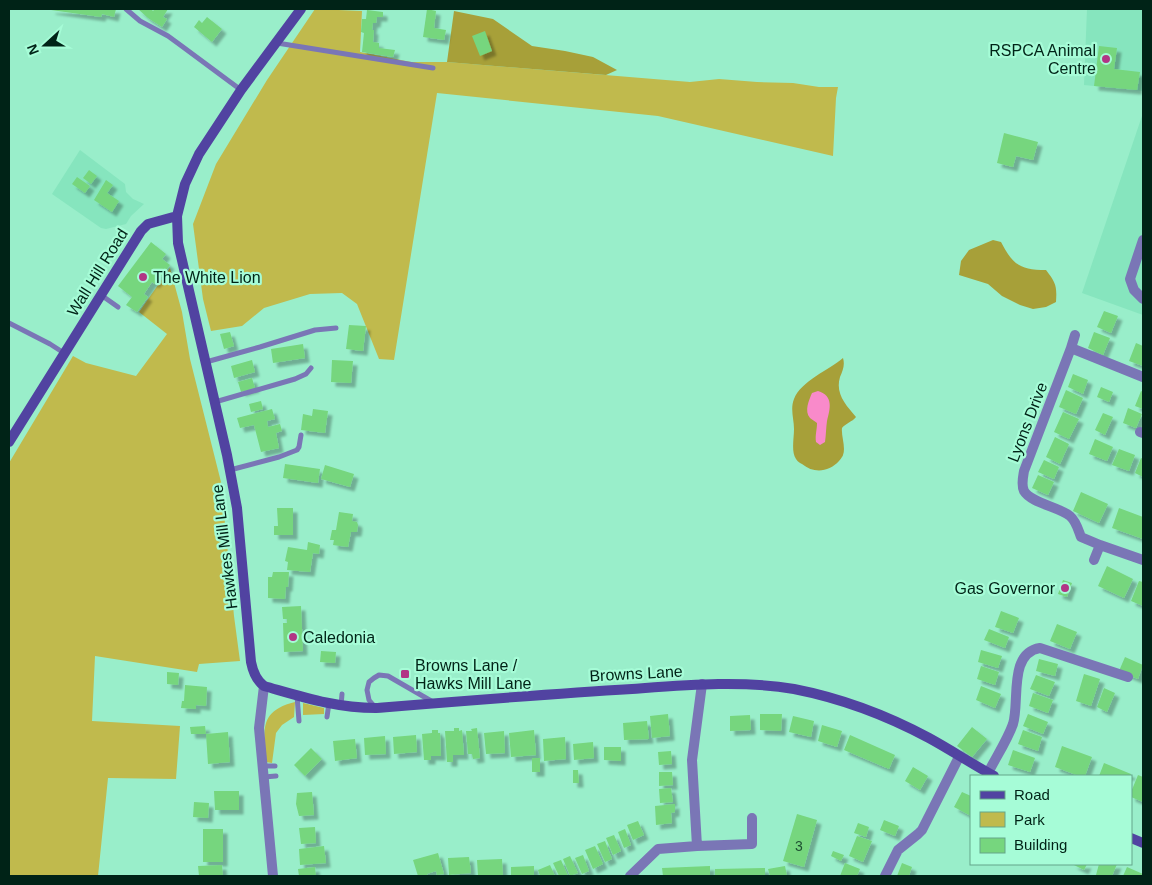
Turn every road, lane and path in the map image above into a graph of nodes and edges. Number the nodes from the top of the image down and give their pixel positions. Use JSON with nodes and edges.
{"nodes":[{"id":1,"x":126,"y":9,"type":"edge"},
{"id":2,"x":301,"y":9,"type":"edge"},
{"id":3,"x":277,"y":43,"type":"junction"},
{"id":4,"x":432,"y":68,"type":"dead end"},
{"id":5,"x":242,"y":90,"type":"junction"},
{"id":6,"x":177,"y":216,"type":"junction"},
{"id":7,"x":1143,"y":240,"type":"edge"},
{"id":8,"x":101,"y":294,"type":"junction"},
{"id":9,"x":1143,"y":299,"type":"edge"},
{"id":10,"x":118,"y":307,"type":"dead end"},
{"id":11,"x":9,"y":323,"type":"edge"},
{"id":12,"x":336,"y":328,"type":"dead end"},
{"id":13,"x":1075,"y":335,"type":"dead end"},
{"id":14,"x":1071,"y":348,"type":"junction"},
{"id":15,"x":64,"y":352,"type":"junction"},
{"id":16,"x":206,"y":363,"type":"junction"},
{"id":17,"x":311,"y":368,"type":"dead end"},
{"id":18,"x":1143,"y":377,"type":"edge"},
{"id":19,"x":215,"y":402,"type":"junction"},
{"id":20,"x":301,"y":435,"type":"dead end"},
{"id":21,"x":9,"y":442,"type":"edge"},
{"id":22,"x":230,"y":470,"type":"junction"},
{"id":23,"x":1100,"y":545,"type":"junction"},
{"id":24,"x":1094,"y":560,"type":"dead end"},
{"id":25,"x":1143,"y":560,"type":"edge"},
{"id":26,"x":1128,"y":677,"type":"dead end"},
{"id":27,"x":702,"y":684,"type":"junction"},
{"id":28,"x":264,"y":686,"type":"junction"},
{"id":29,"x":342,"y":694,"type":"dead end"},
{"id":30,"x":297,"y":695,"type":"junction"},
{"id":31,"x":329,"y":703,"type":"junction"},
{"id":32,"x":435,"y":703,"type":"junction"},
{"id":33,"x":341,"y":706,"type":"junction"},
{"id":34,"x":376,"y":708,"type":"junction"},
{"id":35,"x":327,"y":717,"type":"dead end"},
{"id":36,"x":299,"y":721,"type":"dead end"},
{"id":37,"x":959,"y":757,"type":"junction"},
{"id":38,"x":262,"y":766,"type":"junction"},
{"id":39,"x":275,"y":766,"type":"dead end"},
{"id":40,"x":991,"y":775,"type":"edge"},
{"id":41,"x":276,"y":776,"type":"dead end"},
{"id":42,"x":263,"y":777,"type":"junction"},
{"id":43,"x":752,"y":818,"type":"dead end"},
{"id":44,"x":697,"y":846,"type":"junction"},
{"id":45,"x":273,"y":876,"type":"edge"},
{"id":46,"x":630,"y":876,"type":"edge"},
{"id":47,"x":885,"y":876,"type":"edge"}],
"edges":[{"from":1,"to":5,"type":"lane"},
{"from":2,"to":3,"type":"street"},
{"from":3,"to":4,"type":"lane"},
{"from":3,"to":5,"type":"street"},
{"from":5,"to":6,"type":"street"},
{"from":6,"to":8,"type":"street","name":"Wall Hill Road"},
{"from":6,"to":16,"type":"street","name":"Hawkes Mill Lane"},
{"from":7,"to":9,"type":"street"},
{"from":8,"to":10,"type":"lane"},
{"from":8,"to":15,"type":"street","name":"Wall Hill Road"},
{"from":11,"to":15,"type":"lane"},
{"from":12,"to":16,"type":"lane"},
{"from":13,"to":14,"type":"street","name":"Lyons Drive"},
{"from":14,"to":18,"type":"street"},
{"from":14,"to":23,"type":"street","name":"Lyons Drive"},
{"from":15,"to":21,"type":"street","name":"Wall Hill Road"},
{"from":16,"to":19,"type":"street","name":"Hawkes Mill Lane"},
{"from":17,"to":19,"type":"lane"},
{"from":19,"to":22,"type":"street","name":"Hawkes Mill Lane"},
{"from":20,"to":22,"type":"lane"},
{"from":22,"to":28,"type":"street","name":"Hawkes Mill Lane"},
{"from":23,"to":24,"type":"street"},
{"from":23,"to":25,"type":"street"},
{"from":26,"to":40,"type":"street"},
{"from":27,"to":32,"type":"street","name":"Browns Lane"},
{"from":27,"to":37,"type":"street","name":"Browns Lane"},
{"from":27,"to":44,"type":"street"},
{"from":28,"to":30,"type":"street","name":"Browns Lane"},
{"from":28,"to":38,"type":"street"},
{"from":29,"to":33,"type":"lane"},
{"from":30,"to":31,"type":"street","name":"Browns Lane"},
{"from":30,"to":36,"type":"lane"},
{"from":31,"to":33,"type":"street","name":"Browns Lane"},
{"from":31,"to":35,"type":"lane"},
{"from":32,"to":34,"type":"street","name":"Browns Lane"},
{"from":32,"to":34,"type":"lane"},
{"from":33,"to":34,"type":"street","name":"Browns Lane"},
{"from":37,"to":40,"type":"street","name":"Browns Lane"},
{"from":37,"to":47,"type":"street"},
{"from":38,"to":39,"type":"lane"},
{"from":38,"to":42,"type":"street"},
{"from":41,"to":42,"type":"lane"},
{"from":42,"to":45,"type":"street"},
{"from":43,"to":44,"type":"street"},
{"from":44,"to":46,"type":"street"}]}
